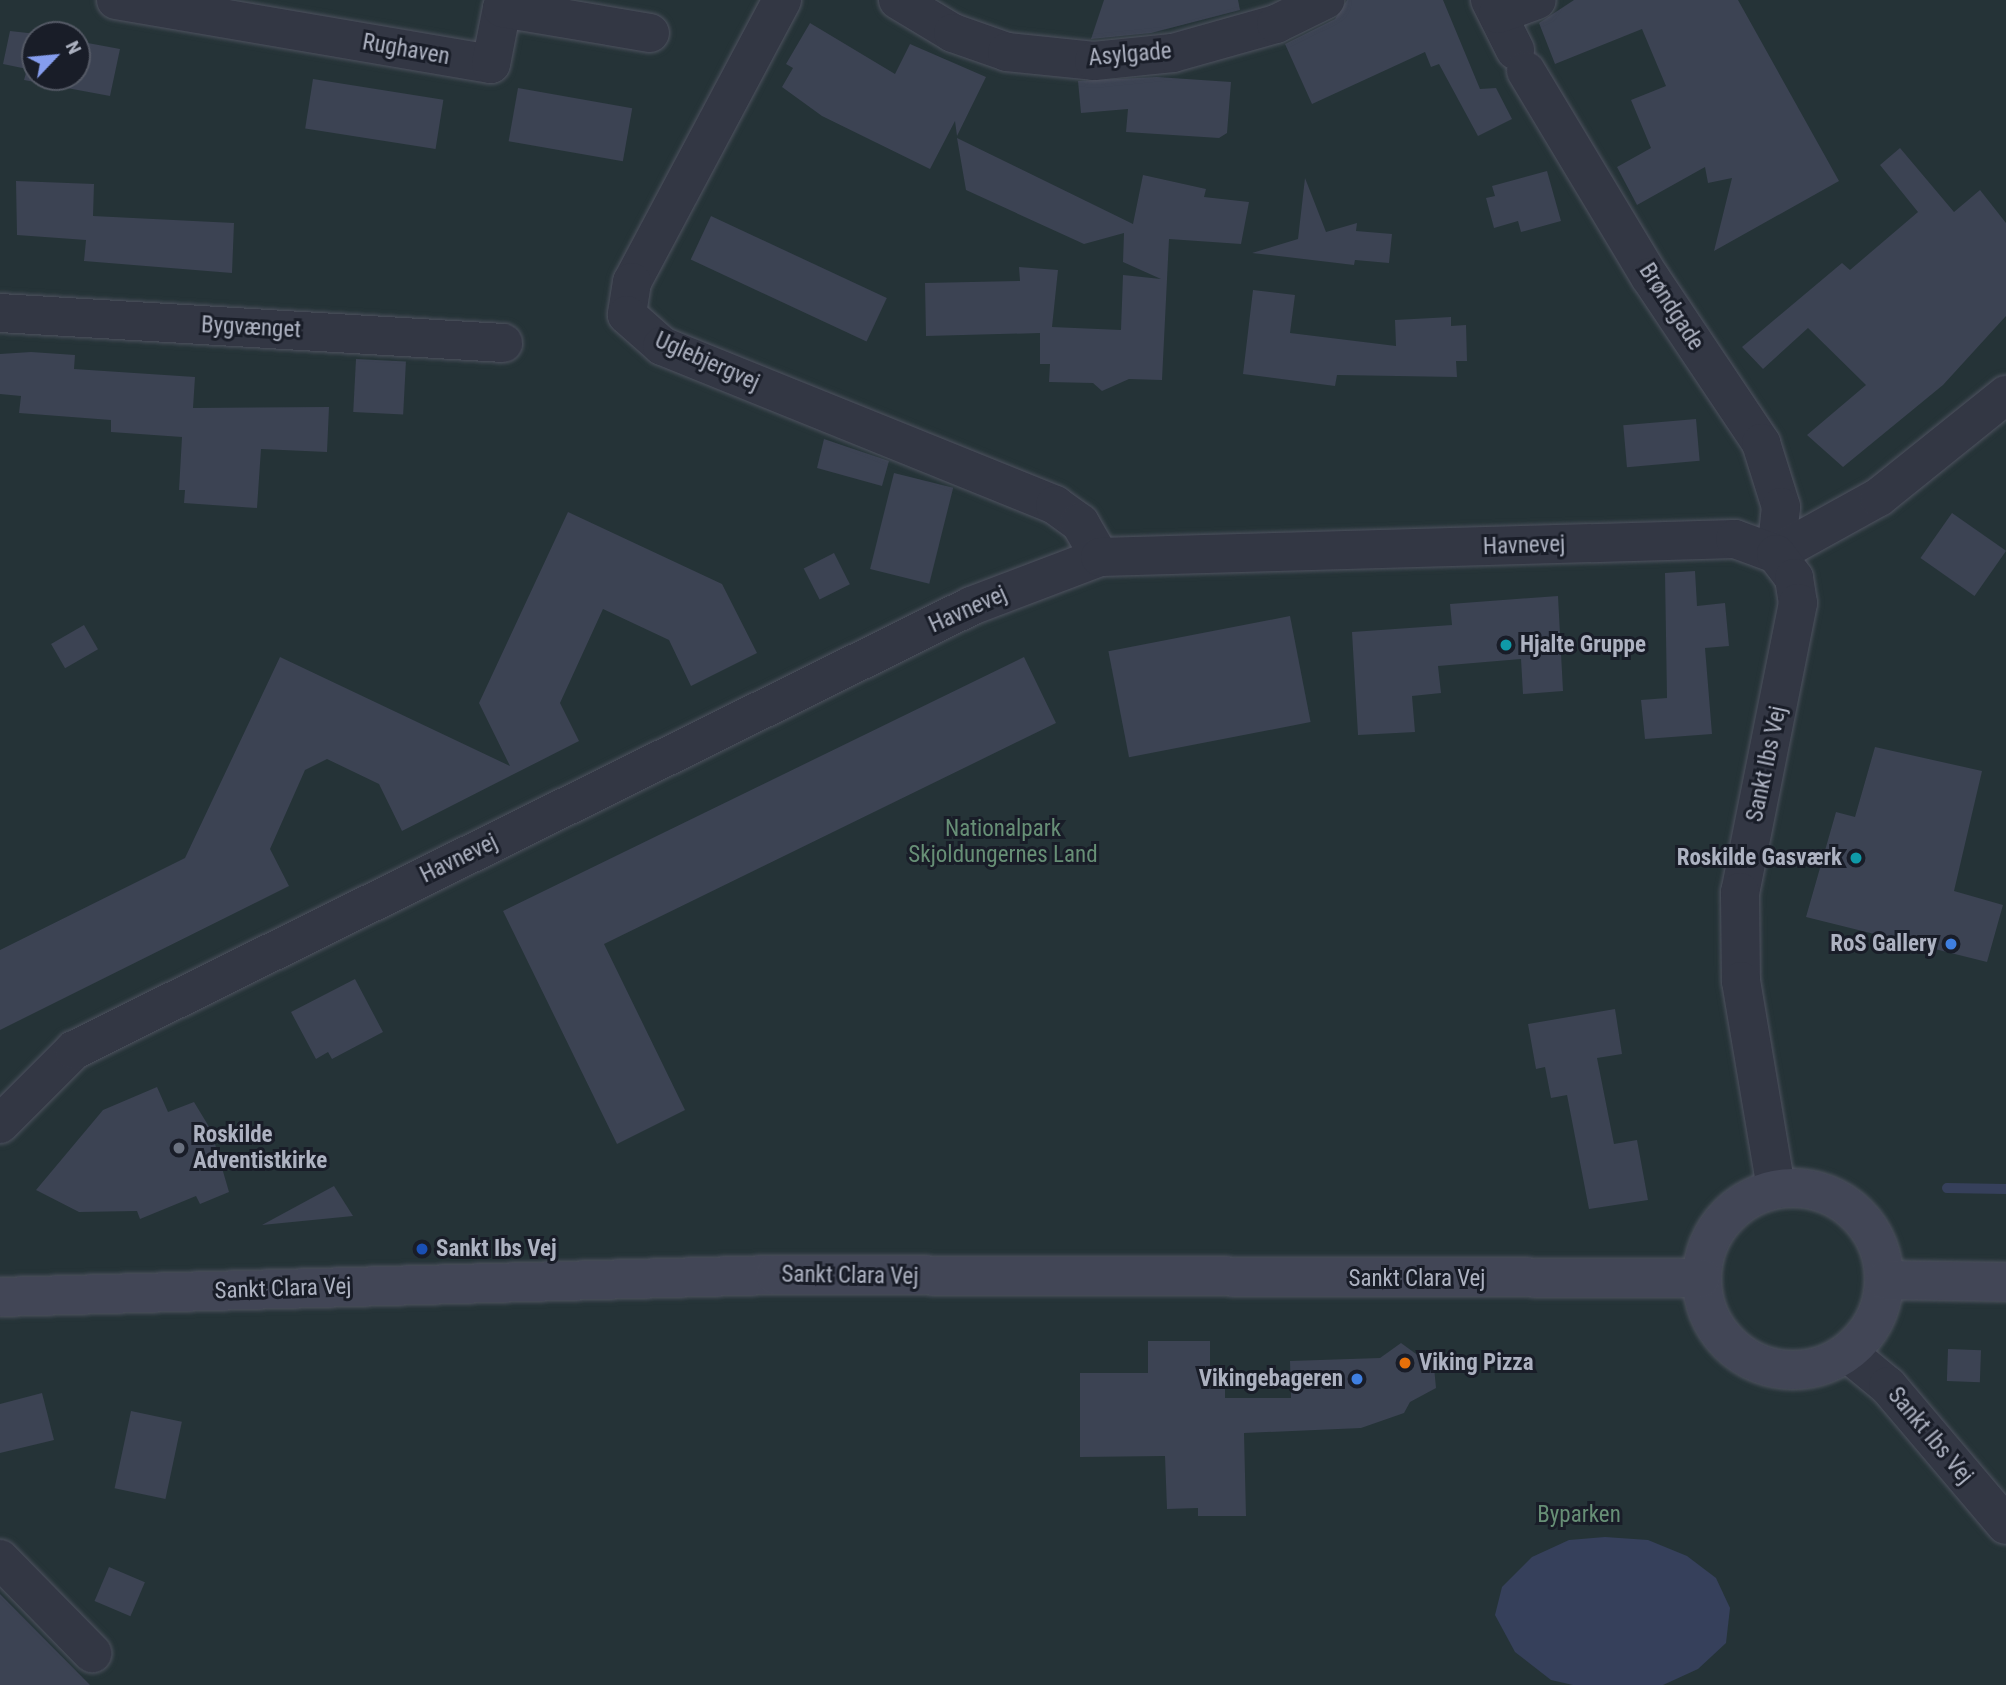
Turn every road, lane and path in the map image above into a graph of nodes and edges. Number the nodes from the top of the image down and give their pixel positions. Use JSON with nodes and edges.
{"nodes":[{"id":1,"x":116,"y":0,"type":"edge"},
{"id":2,"x":782,"y":0,"type":"edge"},
{"id":3,"x":898,"y":0,"type":"edge"},
{"id":4,"x":1325,"y":0,"type":"edge"},
{"id":5,"x":1537,"y":0,"type":"edge"},
{"id":6,"x":1494,"y":7,"type":"edge"},
{"id":7,"x":650,"y":33,"type":"dead end"},
{"id":8,"x":0,"y":313,"type":"edge"},
{"id":9,"x":503,"y":343,"type":"dead end"},
{"id":10,"x":2006,"y":395,"type":"edge"},
{"id":11,"x":1776,"y":554,"type":"junction"},
{"id":12,"x":1100,"y":557,"type":"junction"},
{"id":13,"x":0,"y":1124,"type":"edge"},
{"id":14,"x":1776,"y":1189,"type":"junction"},
{"id":15,"x":1701,"y":1278,"type":"junction"},
{"id":16,"x":1885,"y":1280,"type":"junction"},
{"id":17,"x":2006,"y":1282,"type":"edge"},
{"id":18,"x":0,"y":1297,"type":"edge"},
{"id":19,"x":1848,"y":1353,"type":"junction"},
{"id":20,"x":2006,"y":1525,"type":"edge"},
{"id":21,"x":0,"y":1559,"type":"edge"},
{"id":22,"x":92,"y":1653,"type":"dead end"}],
"edges":[{"from":1,"to":7,"type":"street","name":"Rughaven"},
{"from":2,"to":12,"type":"street","name":"Uglebjergvej"},
{"from":3,"to":4,"type":"street","name":"Asylgade"},
{"from":5,"to":6,"type":"street"},
{"from":6,"to":11,"type":"street","name":"Brøndgade"},
{"from":8,"to":9,"type":"street","name":"Bygvænget"},
{"from":10,"to":11,"type":"street"},
{"from":11,"to":12,"type":"street","name":"Havnevej"},
{"from":11,"to":14,"type":"street","name":"Sankt Ibs Vej"},
{"from":12,"to":13,"type":"street","name":"Havnevej"},
{"from":14,"to":15,"type":"main road"},
{"from":14,"to":16,"type":"main road"},
{"from":15,"to":18,"type":"main road","name":"Sankt Clara Vej"},
{"from":15,"to":19,"type":"main road"},
{"from":16,"to":17,"type":"main road"},
{"from":16,"to":19,"type":"main road"},
{"from":19,"to":20,"type":"street","name":"Sankt Ibs Vej"},
{"from":21,"to":22,"type":"street"}]}
